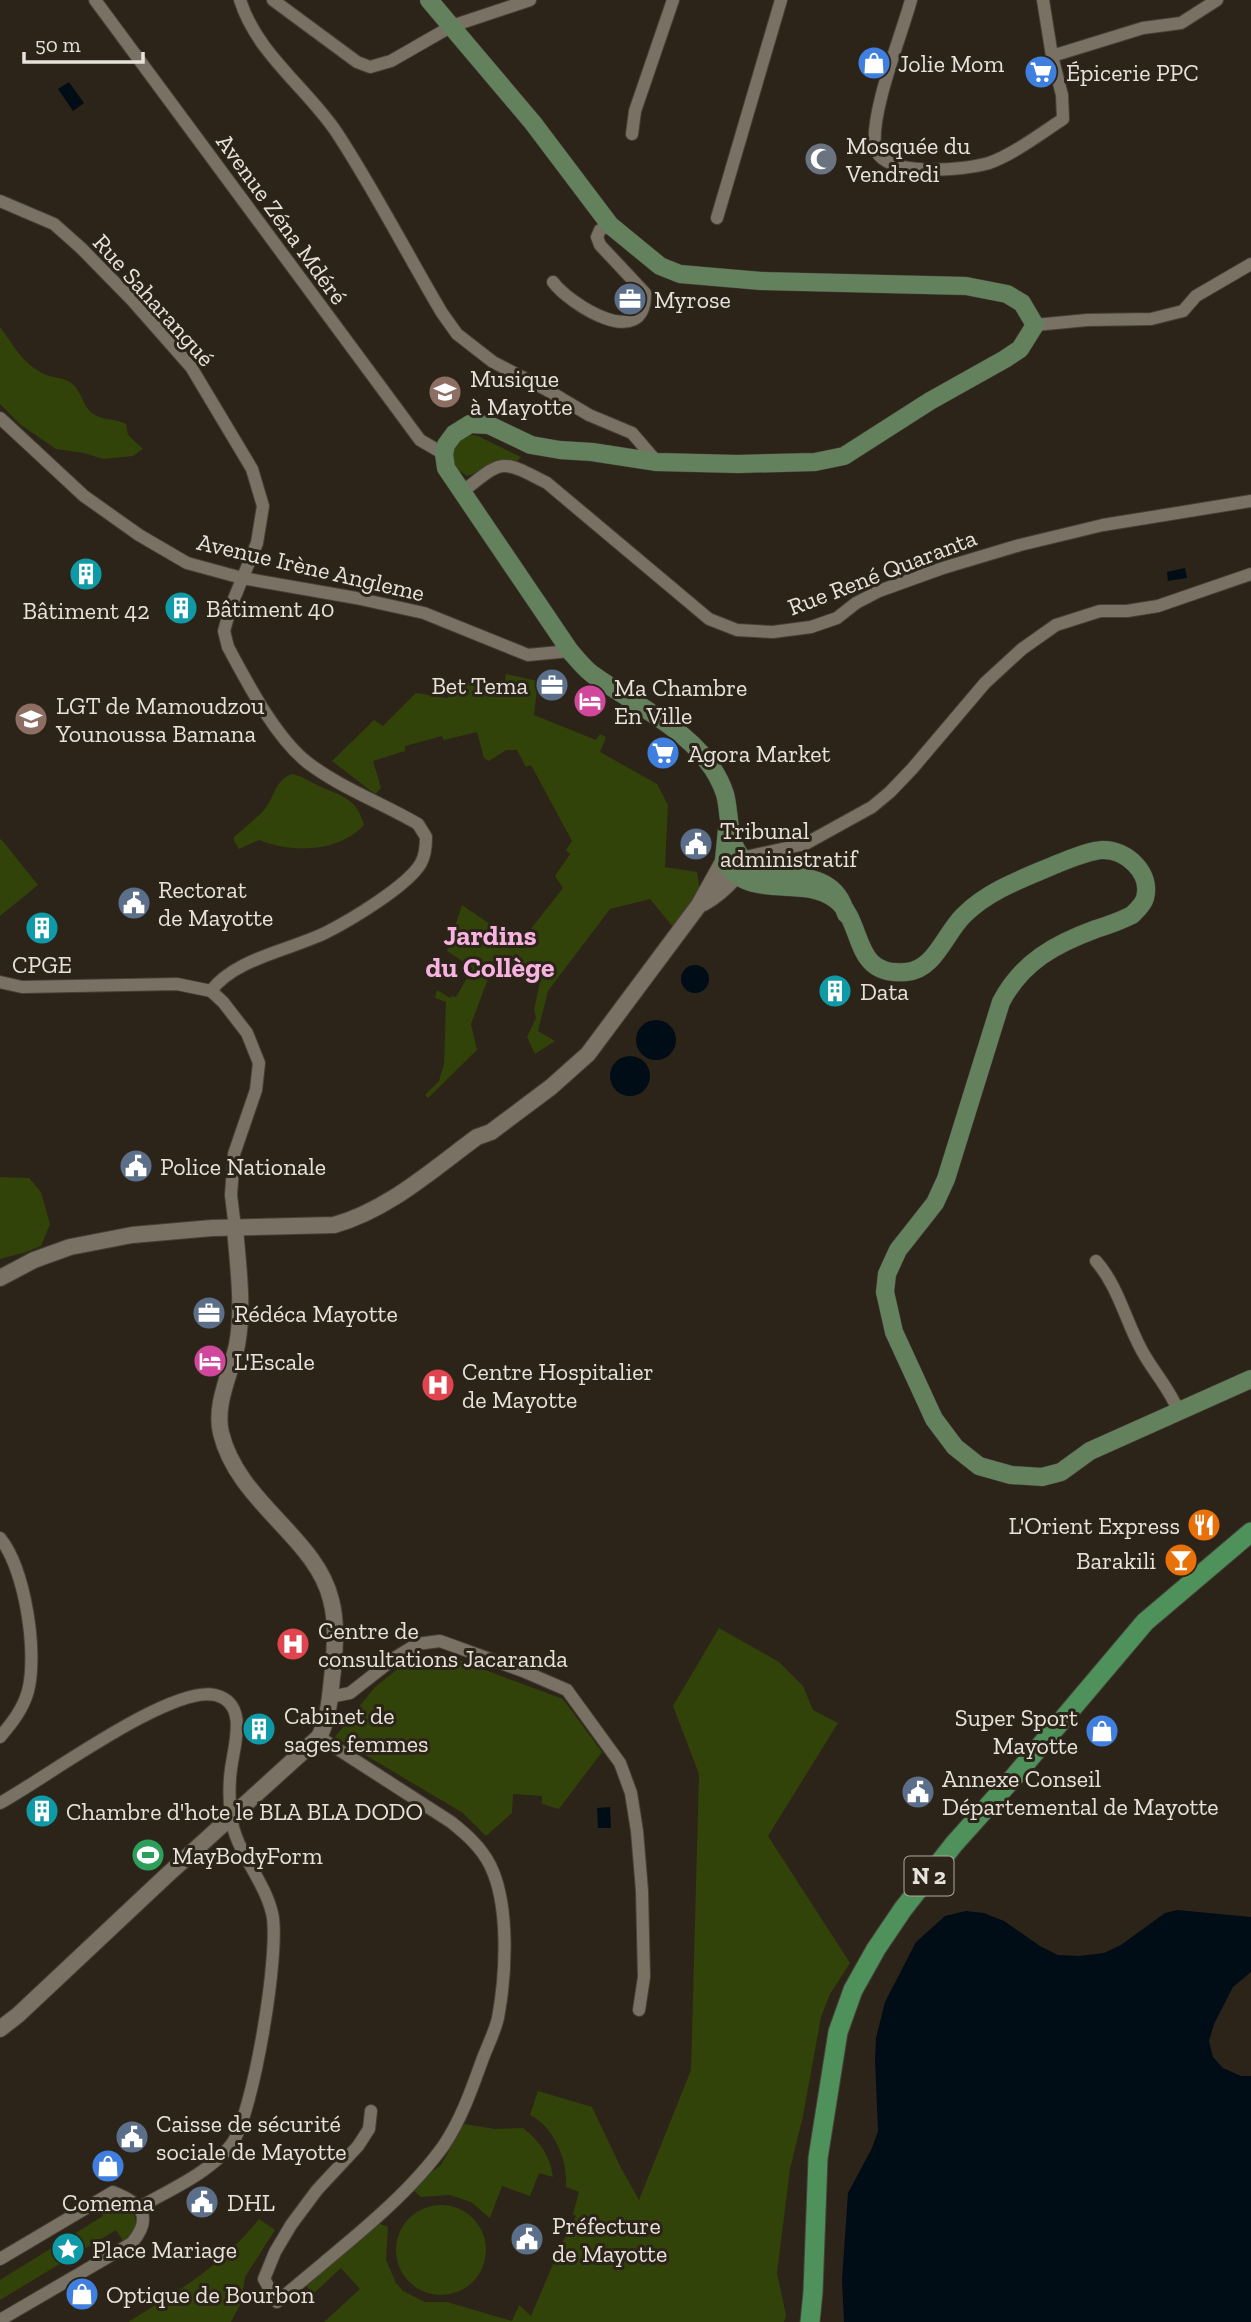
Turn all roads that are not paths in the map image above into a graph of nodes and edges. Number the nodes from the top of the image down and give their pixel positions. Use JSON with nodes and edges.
{"nodes":[{"id":1,"x":95,"y":0,"type":"edge"},
{"id":2,"x":240,"y":0,"type":"edge"},
{"id":3,"x":273,"y":0,"type":"edge"},
{"id":4,"x":429,"y":0,"type":"edge"},
{"id":5,"x":530,"y":0,"type":"edge"},
{"id":6,"x":673,"y":0,"type":"edge"},
{"id":7,"x":781,"y":0,"type":"edge"},
{"id":8,"x":911,"y":0,"type":"edge"},
{"id":9,"x":1043,"y":0,"type":"edge"},
{"id":10,"x":1217,"y":0,"type":"edge"},
{"id":11,"x":452,"y":26,"type":"junction"},
{"id":12,"x":1052,"y":56,"type":"junction"},
{"id":13,"x":632,"y":134,"type":"dead end"},
{"id":14,"x":0,"y":201,"type":"edge"},
{"id":15,"x":717,"y":218,"type":"dead end"},
{"id":16,"x":610,"y":225,"type":"junction"},
{"id":17,"x":1251,"y":264,"type":"edge"},
{"id":18,"x":552,"y":282,"type":"dead end"},
{"id":19,"x":1035,"y":325,"type":"junction"},
{"id":20,"x":0,"y":418,"type":"edge"},
{"id":21,"x":444,"y":454,"type":"junction"},
{"id":22,"x":657,"y":462,"type":"junction"},
{"id":23,"x":461,"y":492,"type":"junction"},
{"id":24,"x":1251,"y":501,"type":"edge"},
{"id":25,"x":1251,"y":574,"type":"edge"},
{"id":26,"x":242,"y":578,"type":"junction"},
{"id":27,"x":570,"y":651,"type":"junction"},
{"id":28,"x":728,"y":822,"type":"junction"},
{"id":29,"x":724,"y":860,"type":"junction"},
{"id":30,"x":740,"y":867,"type":"junction"},
{"id":31,"x":699,"y":905,"type":"junction"},
{"id":32,"x":0,"y":982,"type":"edge"},
{"id":33,"x":211,"y":991,"type":"junction"},
{"id":34,"x":235,"y":1227,"type":"junction"},
{"id":35,"x":1096,"y":1261,"type":"dead end"},
{"id":36,"x":0,"y":1278,"type":"edge"},
{"id":37,"x":1251,"y":1379,"type":"edge"},
{"id":38,"x":1178,"y":1410,"type":"junction"},
{"id":39,"x":1251,"y":1532,"type":"edge"},
{"id":40,"x":0,"y":1538,"type":"edge"},
{"id":41,"x":330,"y":1697,"type":"junction"},
{"id":42,"x":0,"y":1737,"type":"edge"},
{"id":43,"x":319,"y":1737,"type":"junction"},
{"id":44,"x":0,"y":1803,"type":"edge"},
{"id":45,"x":231,"y":1816,"type":"junction"},
{"id":46,"x":639,"y":2010,"type":"dead end"},
{"id":47,"x":0,"y":2029,"type":"edge"},
{"id":48,"x":371,"y":2111,"type":"dead end"},
{"id":49,"x":141,"y":2207,"type":"junction"},
{"id":50,"x":0,"y":2259,"type":"edge"},
{"id":51,"x":0,"y":2320,"type":"edge"},
{"id":52,"x":810,"y":2322,"type":"edge"}],
"edges":[{"from":1,"to":21,"type":"street","name":"Avenue Zéna Mdéré"},
{"from":2,"to":22,"type":"street"},
{"from":3,"to":11,"type":"street"},
{"from":4,"to":11,"type":"main road"},
{"from":5,"to":11,"type":"street"},
{"from":6,"to":13,"type":"street"},
{"from":7,"to":15,"type":"street"},
{"from":8,"to":12,"type":"street"},
{"from":9,"to":12,"type":"street"},
{"from":10,"to":12,"type":"street"},
{"from":11,"to":16,"type":"main road"},
{"from":14,"to":26,"type":"street","name":"Rue Saharangué"},
{"from":16,"to":18,"type":"street"},
{"from":16,"to":19,"type":"main road"},
{"from":17,"to":19,"type":"street"},
{"from":19,"to":22,"type":"main road"},
{"from":20,"to":26,"type":"street","name":"Avenue Irène Angleme"},
{"from":21,"to":22,"type":"main road"},
{"from":21,"to":23,"type":"main road"},
{"from":23,"to":24,"type":"street","name":"Rue René Quaranta"},
{"from":23,"to":27,"type":"main road"},
{"from":25,"to":30,"type":"street"},
{"from":26,"to":27,"type":"street","name":"Avenue Irène Angleme"},
{"from":26,"to":33,"type":"street","name":"Rue Saharangué"},
{"from":27,"to":28,"type":"main road"},
{"from":28,"to":29,"type":"main road"},
{"from":28,"to":30,"type":"main road"},
{"from":29,"to":30,"type":"main road"},
{"from":29,"to":31,"type":"street"},
{"from":30,"to":31,"type":"street"},
{"from":30,"to":38,"type":"main road"},
{"from":31,"to":34,"type":"street"},
{"from":32,"to":33,"type":"street"},
{"from":33,"to":34,"type":"street"},
{"from":34,"to":36,"type":"street"},
{"from":34,"to":41,"type":"street"},
{"from":35,"to":38,"type":"street"},
{"from":37,"to":38,"type":"main road"},
{"from":39,"to":52,"type":"main road","number":"N 2"},
{"from":40,"to":42,"type":"street"},
{"from":41,"to":43,"type":"street"},
{"from":41,"to":46,"type":"street"},
{"from":43,"to":45,"type":"street"},
{"from":43,"to":48,"type":"street"},
{"from":44,"to":45,"type":"street"},
{"from":45,"to":47,"type":"street"},
{"from":45,"to":49,"type":"street"},
{"from":49,"to":50,"type":"street"},
{"from":49,"to":51,"type":"street"}]}
